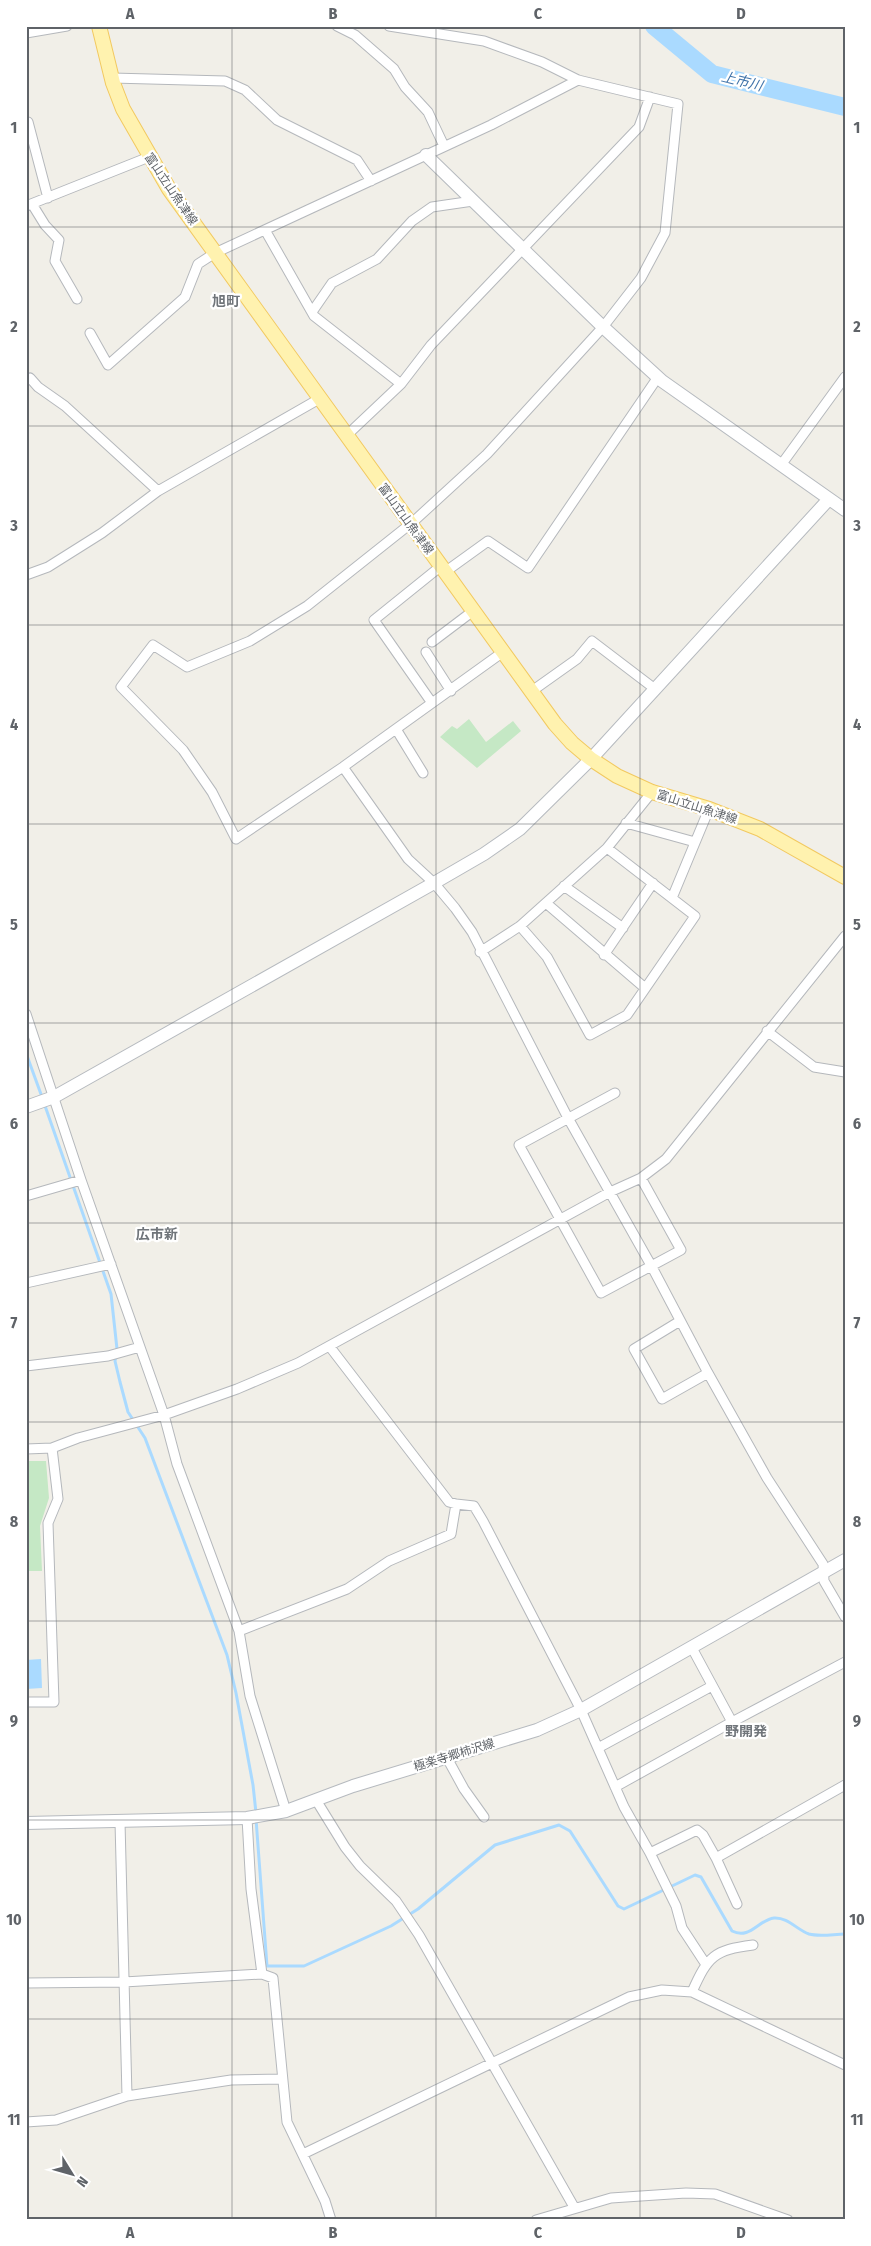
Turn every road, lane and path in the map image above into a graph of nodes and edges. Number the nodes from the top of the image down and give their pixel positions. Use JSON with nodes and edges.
{"nodes":[{"id":1,"x":67,"y":26,"type":"edge"},
{"id":2,"x":99,"y":26,"type":"edge"},
{"id":3,"x":337,"y":26,"type":"edge"},
{"id":4,"x":389,"y":26,"type":"edge"},
{"id":5,"x":26,"y":33,"type":"edge"},
{"id":6,"x":112,"y":78,"type":"junction"},
{"id":7,"x":578,"y":80,"type":"junction"},
{"id":8,"x":650,"y":97,"type":"junction"},
{"id":9,"x":28,"y":122,"type":"dead end"},
{"id":10,"x":444,"y":146,"type":"junction"},
{"id":11,"x":426,"y":155,"type":"junction"},
{"id":12,"x":149,"y":157,"type":"junction"},
{"id":13,"x":371,"y":181,"type":"junction"},
{"id":14,"x":48,"y":198,"type":"junction"},
{"id":15,"x":474,"y":201,"type":"junction"},
{"id":16,"x":29,"y":205,"type":"edge"},
{"id":17,"x":265,"y":230,"type":"junction"},
{"id":18,"x":523,"y":249,"type":"junction"},
{"id":19,"x":215,"y":253,"type":"junction"},
{"id":20,"x":77,"y":299,"type":"dead end"},
{"id":21,"x":312,"y":312,"type":"junction"},
{"id":22,"x":604,"y":327,"type":"junction"},
{"id":23,"x":90,"y":333,"type":"dead end"},
{"id":24,"x":658,"y":377,"type":"junction"},
{"id":25,"x":845,"y":378,"type":"edge"},
{"id":26,"x":26,"y":380,"type":"edge"},
{"id":27,"x":401,"y":384,"type":"junction"},
{"id":28,"x":319,"y":399,"type":"junction"},
{"id":29,"x":346,"y":436,"type":"junction"},
{"id":30,"x":781,"y":465,"type":"junction"},
{"id":31,"x":158,"y":491,"type":"junction"},
{"id":32,"x":829,"y":499,"type":"junction"},
{"id":33,"x":845,"y":510,"type":"edge"},
{"id":34,"x":409,"y":525,"type":"junction"},
{"id":35,"x":443,"y":569,"type":"junction"},
{"id":36,"x":26,"y":575,"type":"edge"},
{"id":37,"x":473,"y":611,"type":"junction"},
{"id":38,"x":432,"y":642,"type":"dead end"},
{"id":39,"x":426,"y":652,"type":"dead end"},
{"id":40,"x":503,"y":652,"type":"junction"},
{"id":41,"x":655,"y":689,"type":"junction"},
{"id":42,"x":450,"y":691,"type":"junction"},
{"id":43,"x":532,"y":691,"type":"junction"},
{"id":44,"x":432,"y":704,"type":"junction"},
{"id":45,"x":396,"y":729,"type":"junction"},
{"id":46,"x":591,"y":759,"type":"junction"},
{"id":47,"x":343,"y":767,"type":"junction"},
{"id":48,"x":423,"y":773,"type":"dead end"},
{"id":49,"x":652,"y":792,"type":"junction"},
{"id":50,"x":710,"y":809,"type":"junction"},
{"id":51,"x":626,"y":823,"type":"junction"},
{"id":52,"x":694,"y":842,"type":"junction"},
{"id":53,"x":607,"y":848,"type":"junction"},
{"id":54,"x":845,"y":877,"type":"edge"},
{"id":55,"x":434,"y":883,"type":"junction"},
{"id":56,"x":653,"y":883,"type":"junction"},
{"id":57,"x":564,"y":886,"type":"junction"},
{"id":58,"x":672,"y":898,"type":"junction"},
{"id":59,"x":546,"y":903,"type":"junction"},
{"id":60,"x":520,"y":926,"type":"junction"},
{"id":61,"x":623,"y":928,"type":"junction"},
{"id":62,"x":845,"y":936,"type":"edge"},
{"id":63,"x":480,"y":952,"type":"junction"},
{"id":64,"x":604,"y":954,"type":"junction"},
{"id":65,"x":645,"y":988,"type":"junction"},
{"id":66,"x":26,"y":1014,"type":"edge"},
{"id":67,"x":767,"y":1032,"type":"junction"},
{"id":68,"x":845,"y":1072,"type":"edge"},
{"id":69,"x":615,"y":1093,"type":"dead end"},
{"id":70,"x":54,"y":1097,"type":"junction"},
{"id":71,"x":26,"y":1107,"type":"edge"},
{"id":72,"x":568,"y":1118,"type":"junction"},
{"id":73,"x":642,"y":1178,"type":"junction"},
{"id":74,"x":81,"y":1180,"type":"junction"},
{"id":75,"x":610,"y":1192,"type":"junction"},
{"id":76,"x":26,"y":1196,"type":"edge"},
{"id":77,"x":560,"y":1220,"type":"junction"},
{"id":78,"x":111,"y":1264,"type":"junction"},
{"id":79,"x":652,"y":1267,"type":"junction"},
{"id":80,"x":26,"y":1284,"type":"edge"},
{"id":81,"x":680,"y":1321,"type":"junction"},
{"id":82,"x":140,"y":1346,"type":"junction"},
{"id":83,"x":330,"y":1347,"type":"junction"},
{"id":84,"x":26,"y":1366,"type":"edge"},
{"id":85,"x":708,"y":1373,"type":"junction"},
{"id":86,"x":164,"y":1415,"type":"junction"},
{"id":87,"x":52,"y":1448,"type":"junction"},
{"id":88,"x":26,"y":1449,"type":"edge"},
{"id":89,"x":456,"y":1504,"type":"junction"},
{"id":90,"x":845,"y":1560,"type":"edge"},
{"id":91,"x":825,"y":1571,"type":"junction"},
{"id":92,"x":844,"y":1615,"type":"edge"},
{"id":93,"x":238,"y":1631,"type":"junction"},
{"id":94,"x":692,"y":1648,"type":"junction"},
{"id":95,"x":845,"y":1662,"type":"edge"},
{"id":96,"x":712,"y":1686,"type":"junction"},
{"id":97,"x":26,"y":1702,"type":"edge"},
{"id":98,"x":581,"y":1710,"type":"junction"},
{"id":99,"x":732,"y":1722,"type":"junction"},
{"id":100,"x":598,"y":1748,"type":"junction"},
{"id":101,"x":447,"y":1758,"type":"junction"},
{"id":102,"x":845,"y":1785,"type":"edge"},
{"id":103,"x":615,"y":1787,"type":"junction"},
{"id":104,"x":316,"y":1800,"type":"junction"},
{"id":105,"x":286,"y":1811,"type":"junction"},
{"id":106,"x":484,"y":1817,"type":"dead end"},
{"id":107,"x":247,"y":1818,"type":"junction"},
{"id":108,"x":120,"y":1822,"type":"junction"},
{"id":109,"x":26,"y":1823,"type":"edge"},
{"id":110,"x":650,"y":1853,"type":"junction"},
{"id":111,"x":716,"y":1858,"type":"junction"},
{"id":112,"x":737,"y":1904,"type":"dead end"},
{"id":113,"x":754,"y":1945,"type":"dead end"},
{"id":114,"x":705,"y":1963,"type":"junction"},
{"id":115,"x":262,"y":1974,"type":"junction"},
{"id":116,"x":124,"y":1982,"type":"junction"},
{"id":117,"x":26,"y":1983,"type":"edge"},
{"id":118,"x":692,"y":1992,"type":"junction"},
{"id":119,"x":494,"y":2063,"type":"junction"},
{"id":120,"x":845,"y":2065,"type":"edge"},
{"id":121,"x":282,"y":2079,"type":"junction"},
{"id":122,"x":127,"y":2096,"type":"junction"},
{"id":123,"x":26,"y":2122,"type":"edge"},
{"id":124,"x":303,"y":2154,"type":"junction"},
{"id":125,"x":574,"y":2207,"type":"junction"},
{"id":126,"x":331,"y":2220,"type":"edge"},
{"id":127,"x":536,"y":2220,"type":"edge"},
{"id":128,"x":788,"y":2220,"type":"edge"}],
"edges":[{"from":1,"to":5,"type":"street"},
{"from":2,"to":6,"type":"main road","name":"富山立山魚津線"},
{"from":3,"to":10,"type":"street"},
{"from":4,"to":7,"type":"street"},
{"from":6,"to":12,"type":"main road","name":"富山立山魚津線"},
{"from":6,"to":13,"type":"street"},
{"from":7,"to":8,"type":"street"},
{"from":7,"to":10,"type":"street"},
{"from":8,"to":18,"type":"street"},
{"from":8,"to":22,"type":"street"},
{"from":9,"to":14,"type":"street"},
{"from":10,"to":11,"type":"street"},
{"from":11,"to":13,"type":"street"},
{"from":11,"to":15,"type":"street"},
{"from":12,"to":14,"type":"street"},
{"from":12,"to":19,"type":"main road","name":"富山立山魚津線"},
{"from":13,"to":17,"type":"street"},
{"from":14,"to":16,"type":"street"},
{"from":15,"to":18,"type":"street"},
{"from":15,"to":21,"type":"street"},
{"from":16,"to":20,"type":"street"},
{"from":17,"to":19,"type":"street"},
{"from":17,"to":21,"type":"street"},
{"from":18,"to":22,"type":"street"},
{"from":18,"to":27,"type":"street"},
{"from":19,"to":23,"type":"street"},
{"from":19,"to":28,"type":"main road","name":"富山立山魚津線"},
{"from":21,"to":27,"type":"street"},
{"from":22,"to":24,"type":"street"},
{"from":22,"to":34,"type":"street"},
{"from":24,"to":30,"type":"street"},
{"from":24,"to":35,"type":"street"},
{"from":25,"to":30,"type":"street"},
{"from":26,"to":31,"type":"street"},
{"from":27,"to":29,"type":"street"},
{"from":28,"to":29,"type":"main road","name":"富山立山魚津線"},
{"from":28,"to":31,"type":"street"},
{"from":29,"to":34,"type":"main road","name":"富山立山魚津線"},
{"from":30,"to":32,"type":"street"},
{"from":31,"to":36,"type":"street"},
{"from":32,"to":33,"type":"street"},
{"from":32,"to":41,"type":"street"},
{"from":34,"to":35,"type":"main road","name":"富山立山魚津線"},
{"from":34,"to":47,"type":"street"},
{"from":35,"to":37,"type":"main road","name":"富山立山魚津線"},
{"from":35,"to":44,"type":"street"},
{"from":37,"to":38,"type":"street"},
{"from":37,"to":40,"type":"main road","name":"富山立山魚津線"},
{"from":39,"to":42,"type":"street"},
{"from":40,"to":42,"type":"street"},
{"from":40,"to":43,"type":"main road","name":"富山立山魚津線"},
{"from":41,"to":43,"type":"street"},
{"from":41,"to":46,"type":"street"},
{"from":42,"to":44,"type":"street"},
{"from":43,"to":46,"type":"main road","name":"富山立山魚津線"},
{"from":44,"to":45,"type":"street"},
{"from":45,"to":47,"type":"street"},
{"from":45,"to":48,"type":"street"},
{"from":46,"to":49,"type":"main road","name":"富山立山魚津線"},
{"from":46,"to":55,"type":"street"},
{"from":47,"to":55,"type":"street"},
{"from":49,"to":50,"type":"main road","name":"富山立山魚津線"},
{"from":49,"to":51,"type":"street"},
{"from":50,"to":52,"type":"street"},
{"from":50,"to":54,"type":"main road","name":"富山立山魚津線"},
{"from":51,"to":52,"type":"street"},
{"from":51,"to":53,"type":"street"},
{"from":52,"to":58,"type":"street"},
{"from":53,"to":56,"type":"street"},
{"from":53,"to":57,"type":"street"},
{"from":55,"to":63,"type":"street"},
{"from":55,"to":70,"type":"street"},
{"from":56,"to":58,"type":"street"},
{"from":56,"to":61,"type":"street"},
{"from":57,"to":59,"type":"street"},
{"from":57,"to":61,"type":"street"},
{"from":58,"to":65,"type":"street"},
{"from":59,"to":60,"type":"street"},
{"from":59,"to":64,"type":"street"},
{"from":60,"to":63,"type":"street"},
{"from":60,"to":65,"type":"street"},
{"from":61,"to":64,"type":"street"},
{"from":62,"to":67,"type":"street"},
{"from":63,"to":72,"type":"street"},
{"from":64,"to":65,"type":"street"},
{"from":66,"to":70,"type":"street"},
{"from":67,"to":68,"type":"street"},
{"from":67,"to":73,"type":"street"},
{"from":69,"to":72,"type":"street"},
{"from":70,"to":71,"type":"street"},
{"from":70,"to":74,"type":"street"},
{"from":72,"to":75,"type":"street"},
{"from":72,"to":77,"type":"street"},
{"from":73,"to":75,"type":"street"},
{"from":73,"to":79,"type":"street"},
{"from":74,"to":76,"type":"street"},
{"from":74,"to":78,"type":"street"},
{"from":75,"to":77,"type":"street"},
{"from":75,"to":79,"type":"street"},
{"from":77,"to":79,"type":"street"},
{"from":77,"to":83,"type":"street"},
{"from":78,"to":80,"type":"street"},
{"from":78,"to":82,"type":"street"},
{"from":79,"to":81,"type":"street"},
{"from":81,"to":85,"type":"street"},
{"from":81,"to":85,"type":"street"},
{"from":82,"to":84,"type":"street"},
{"from":82,"to":86,"type":"street"},
{"from":83,"to":86,"type":"street"},
{"from":83,"to":89,"type":"street"},
{"from":85,"to":91,"type":"street"},
{"from":86,"to":87,"type":"street"},
{"from":86,"to":93,"type":"street"},
{"from":87,"to":88,"type":"street"},
{"from":87,"to":97,"type":"street"},
{"from":89,"to":93,"type":"street"},
{"from":89,"to":98,"type":"street"},
{"from":90,"to":91,"type":"street","name":"極楽寺郷柿沢線"},
{"from":91,"to":92,"type":"street"},
{"from":91,"to":94,"type":"street","name":"極楽寺郷柿沢線"},
{"from":93,"to":105,"type":"street"},
{"from":94,"to":96,"type":"street"},
{"from":94,"to":98,"type":"street","name":"極楽寺郷柿沢線"},
{"from":95,"to":99,"type":"street"},
{"from":96,"to":99,"type":"street"},
{"from":96,"to":100,"type":"street"},
{"from":98,"to":100,"type":"street"},
{"from":98,"to":101,"type":"street","name":"極楽寺郷柿沢線"},
{"from":99,"to":103,"type":"street"},
{"from":100,"to":103,"type":"street"},
{"from":101,"to":104,"type":"street","name":"極楽寺郷柿沢線"},
{"from":101,"to":106,"type":"street"},
{"from":102,"to":111,"type":"street"},
{"from":103,"to":110,"type":"street"},
{"from":104,"to":105,"type":"street","name":"極楽寺郷柿沢線"},
{"from":104,"to":119,"type":"street"},
{"from":105,"to":107,"type":"street","name":"極楽寺郷柿沢線"},
{"from":107,"to":108,"type":"street","name":"極楽寺郷柿沢線"},
{"from":107,"to":115,"type":"street"},
{"from":108,"to":109,"type":"street","name":"極楽寺郷柿沢線"},
{"from":108,"to":116,"type":"street"},
{"from":110,"to":111,"type":"street"},
{"from":110,"to":114,"type":"street"},
{"from":111,"to":112,"type":"street"},
{"from":113,"to":114,"type":"street"},
{"from":114,"to":118,"type":"street"},
{"from":115,"to":116,"type":"street"},
{"from":115,"to":121,"type":"street"},
{"from":116,"to":117,"type":"street"},
{"from":116,"to":122,"type":"street"},
{"from":118,"to":119,"type":"street"},
{"from":118,"to":120,"type":"street"},
{"from":119,"to":124,"type":"street"},
{"from":119,"to":125,"type":"street"},
{"from":121,"to":122,"type":"street"},
{"from":121,"to":124,"type":"street"},
{"from":122,"to":123,"type":"street"},
{"from":124,"to":126,"type":"street"},
{"from":125,"to":127,"type":"street"},
{"from":125,"to":128,"type":"street"}]}
